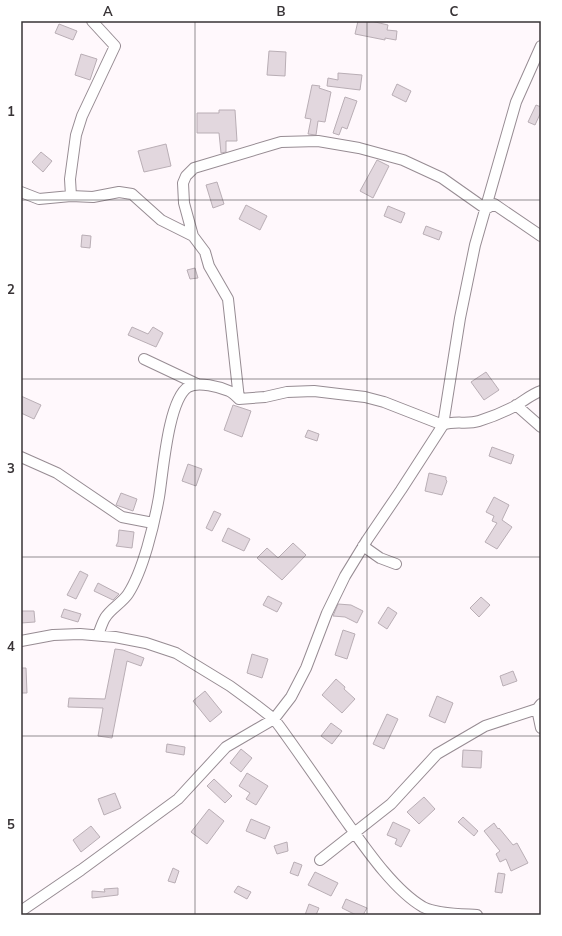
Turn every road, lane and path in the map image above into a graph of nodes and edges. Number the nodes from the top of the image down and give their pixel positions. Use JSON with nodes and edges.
{"nodes":[{"id":1,"x":92,"y":21,"type":"edge"},
{"id":2,"x":541,"y":46,"type":"edge"},
{"id":3,"x":21,"y":192,"type":"edge"},
{"id":4,"x":71,"y":196,"type":"junction"},
{"id":5,"x":486,"y":209,"type":"junction"},
{"id":6,"x":193,"y":236,"type":"junction"},
{"id":7,"x":541,"y":236,"type":"edge"},
{"id":8,"x":144,"y":359,"type":"dead end"},
{"id":9,"x":197,"y":384,"type":"junction"},
{"id":10,"x":541,"y":391,"type":"edge"},
{"id":11,"x":239,"y":399,"type":"junction"},
{"id":12,"x":516,"y":405,"type":"junction"},
{"id":13,"x":443,"y":425,"type":"junction"},
{"id":14,"x":541,"y":427,"type":"edge"},
{"id":15,"x":21,"y":458,"type":"edge"},
{"id":16,"x":153,"y":523,"type":"junction"},
{"id":17,"x":363,"y":546,"type":"junction"},
{"id":18,"x":396,"y":564,"type":"dead end"},
{"id":19,"x":98,"y":635,"type":"junction"},
{"id":20,"x":21,"y":641,"type":"edge"},
{"id":21,"x":539,"y":706,"type":"edge"},
{"id":22,"x":274,"y":719,"type":"junction"},
{"id":23,"x":541,"y":728,"type":"edge"},
{"id":24,"x":354,"y":832,"type":"junction"},
{"id":25,"x":320,"y":860,"type":"dead end"},
{"id":26,"x":21,"y":911,"type":"edge"},
{"id":27,"x":444,"y":913,"type":"junction"},
{"id":28,"x":426,"y":915,"type":"edge"},
{"id":29,"x":477,"y":915,"type":"edge"}],
"edges":[{"from":1,"to":4,"type":"street"},
{"from":2,"to":5,"type":"street"},
{"from":3,"to":4,"type":"street"},
{"from":4,"to":6,"type":"street"},
{"from":5,"to":6,"type":"street"},
{"from":5,"to":7,"type":"street"},
{"from":5,"to":13,"type":"street"},
{"from":6,"to":11,"type":"street"},
{"from":8,"to":9,"type":"street"},
{"from":9,"to":11,"type":"street"},
{"from":9,"to":16,"type":"street"},
{"from":10,"to":12,"type":"street"},
{"from":11,"to":13,"type":"street"},
{"from":12,"to":13,"type":"street"},
{"from":12,"to":14,"type":"street"},
{"from":13,"to":17,"type":"street"},
{"from":15,"to":16,"type":"street"},
{"from":16,"to":19,"type":"street"},
{"from":17,"to":18,"type":"street"},
{"from":17,"to":22,"type":"street"},
{"from":19,"to":20,"type":"street"},
{"from":19,"to":22,"type":"street"},
{"from":21,"to":23,"type":"street"},
{"from":21,"to":24,"type":"street"},
{"from":22,"to":24,"type":"street"},
{"from":22,"to":26,"type":"street"},
{"from":24,"to":25,"type":"street"},
{"from":24,"to":27,"type":"street"},
{"from":27,"to":28,"type":"street"},
{"from":27,"to":29,"type":"street"}]}
